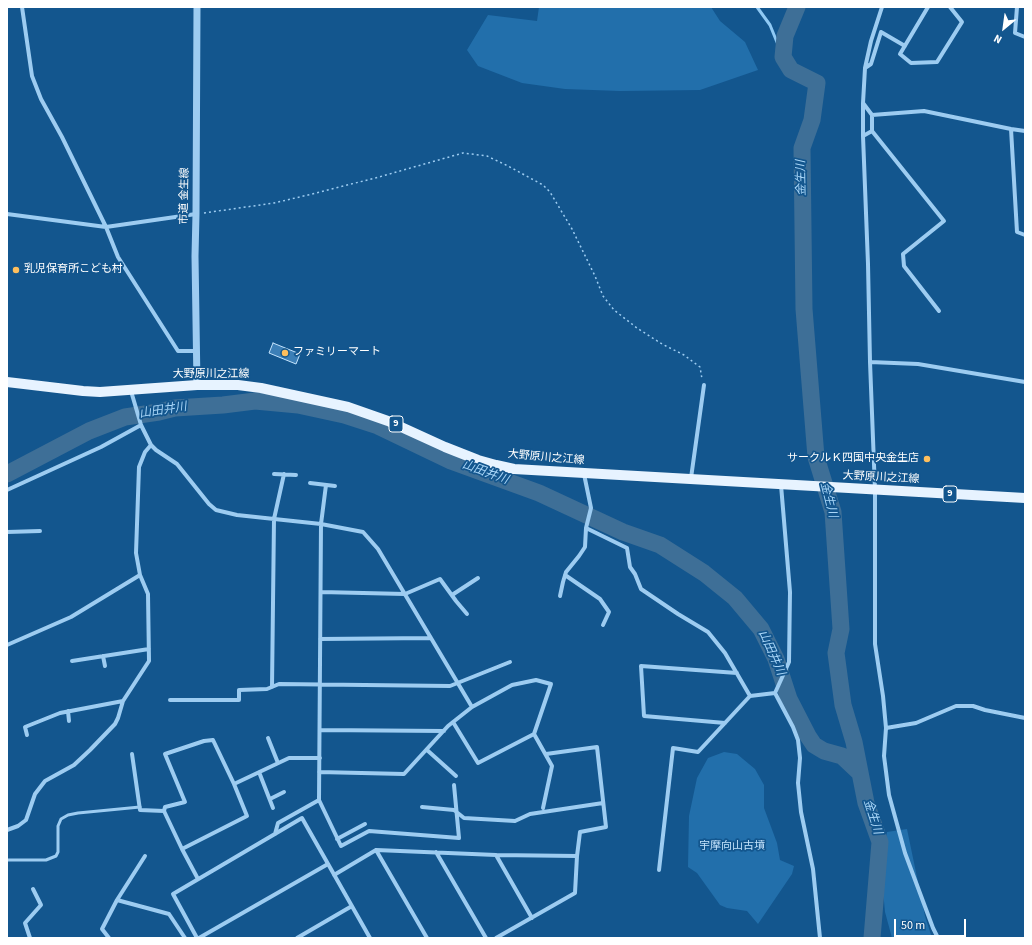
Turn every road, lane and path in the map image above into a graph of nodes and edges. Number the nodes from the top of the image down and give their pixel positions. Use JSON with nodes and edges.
{"nodes":[{"id":1,"x":22,"y":7,"type":"edge"},
{"id":2,"x":197,"y":7,"type":"edge"},
{"id":3,"x":882,"y":7,"type":"edge"},
{"id":4,"x":928,"y":7,"type":"edge"},
{"id":5,"x":950,"y":7,"type":"edge"},
{"id":6,"x":1017,"y":7,"type":"edge"},
{"id":7,"x":1025,"y":37,"type":"edge"},
{"id":8,"x":905,"y":46,"type":"junction"},
{"id":9,"x":865,"y":68,"type":"junction"},
{"id":10,"x":863,"y":103,"type":"junction"},
{"id":11,"x":872,"y":114,"type":"junction"},
{"id":12,"x":1011,"y":129,"type":"junction"},
{"id":13,"x":872,"y":131,"type":"junction"},
{"id":14,"x":1025,"y":131,"type":"edge"},
{"id":15,"x":863,"y":136,"type":"junction"},
{"id":16,"x":7,"y":214,"type":"edge"},
{"id":17,"x":196,"y":214,"type":"junction"},
{"id":18,"x":106,"y":227,"type":"junction"},
{"id":19,"x":1025,"y":235,"type":"edge"},
{"id":20,"x":939,"y":311,"type":"dead end"},
{"id":21,"x":196,"y":351,"type":"junction"},
{"id":22,"x":870,"y":362,"type":"junction"},
{"id":23,"x":7,"y":382,"type":"edge"},
{"id":24,"x":1025,"y":382,"type":"edge"},
{"id":25,"x":197,"y":385,"type":"junction"},
{"id":26,"x":704,"y":386,"type":"joint"},
{"id":27,"x":130,"y":390,"type":"junction"},
{"id":28,"x":141,"y":425,"type":"junction"},
{"id":29,"x":151,"y":445,"type":"junction"},
{"id":30,"x":584,"y":473,"type":"junction"},
{"id":31,"x":274,"y":474,"type":"dead end"},
{"id":32,"x":284,"y":474,"type":"junction"},
{"id":33,"x":296,"y":475,"type":"dead end"},
{"id":34,"x":690,"y":479,"type":"junction"},
{"id":35,"x":310,"y":483,"type":"dead end"},
{"id":36,"x":781,"y":484,"type":"junction"},
{"id":37,"x":326,"y":485,"type":"junction"},
{"id":38,"x":335,"y":486,"type":"dead end"},
{"id":39,"x":7,"y":490,"type":"edge"},
{"id":40,"x":875,"y":490,"type":"junction"},
{"id":41,"x":1025,"y":498,"type":"edge"},
{"id":42,"x":274,"y":519,"type":"junction"},
{"id":43,"x":321,"y":524,"type":"junction"},
{"id":44,"x":586,"y":528,"type":"junction"},
{"id":45,"x":40,"y":531,"type":"dead end"},
{"id":46,"x":7,"y":532,"type":"edge"},
{"id":47,"x":565,"y":574,"type":"junction"},
{"id":48,"x":140,"y":575,"type":"junction"},
{"id":49,"x":478,"y":578,"type":"dead end"},
{"id":50,"x":321,"y":592,"type":"junction"},
{"id":51,"x":405,"y":594,"type":"junction"},
{"id":52,"x":452,"y":595,"type":"junction"},
{"id":53,"x":560,"y":596,"type":"dead end"},
{"id":54,"x":467,"y":614,"type":"dead end"},
{"id":55,"x":603,"y":625,"type":"dead end"},
{"id":56,"x":431,"y":638,"type":"junction"},
{"id":57,"x":320,"y":639,"type":"junction"},
{"id":58,"x":7,"y":645,"type":"edge"},
{"id":59,"x":149,"y":649,"type":"junction"},
{"id":60,"x":103,"y":656,"type":"junction"},
{"id":61,"x":72,"y":661,"type":"dead end"},
{"id":62,"x":510,"y":662,"type":"dead end"},
{"id":63,"x":105,"y":666,"type":"dead end"},
{"id":64,"x":736,"y":673,"type":"junction"},
{"id":65,"x":458,"y":683,"type":"junction"},
{"id":66,"x":320,"y":685,"type":"junction"},
{"id":67,"x":272,"y":688,"type":"junction"},
{"id":68,"x":775,"y":693,"type":"junction"},
{"id":69,"x":750,"y":696,"type":"junction"},
{"id":70,"x":123,"y":700,"type":"junction"},
{"id":71,"x":170,"y":700,"type":"dead end"},
{"id":72,"x":472,"y":707,"type":"junction"},
{"id":73,"x":68,"y":711,"type":"junction"},
{"id":74,"x":1025,"y":718,"type":"edge"},
{"id":75,"x":69,"y":721,"type":"dead end"},
{"id":76,"x":453,"y":722,"type":"junction"},
{"id":77,"x":725,"y":723,"type":"junction"},
{"id":78,"x":886,"y":728,"type":"junction"},
{"id":79,"x":320,"y":730,"type":"junction"},
{"id":80,"x":444,"y":731,"type":"junction"},
{"id":81,"x":534,"y":734,"type":"junction"},
{"id":82,"x":27,"y":735,"type":"dead end"},
{"id":83,"x":268,"y":738,"type":"dead end"},
{"id":84,"x":426,"y":750,"type":"junction"},
{"id":85,"x":132,"y":754,"type":"dead end"},
{"id":86,"x":546,"y":754,"type":"junction"},
{"id":87,"x":320,"y":758,"type":"junction"},
{"id":88,"x":278,"y":763,"type":"junction"},
{"id":89,"x":259,"y":772,"type":"junction"},
{"id":90,"x":319,"y":772,"type":"junction"},
{"id":91,"x":456,"y":776,"type":"dead end"},
{"id":92,"x":234,"y":784,"type":"junction"},
{"id":93,"x":454,"y":785,"type":"dead end"},
{"id":94,"x":284,"y":792,"type":"dead end"},
{"id":95,"x":270,"y":799,"type":"junction"},
{"id":96,"x":319,"y":800,"type":"junction"},
{"id":97,"x":603,"y":803,"type":"junction"},
{"id":98,"x":422,"y":806,"type":"dead end"},
{"id":99,"x":140,"y":807,"type":"junction"},
{"id":100,"x":274,"y":808,"type":"dead end"},
{"id":101,"x":543,"y":808,"type":"dead end"},
{"id":102,"x":164,"y":811,"type":"junction"},
{"id":103,"x":457,"y":813,"type":"junction"},
{"id":104,"x":365,"y":824,"type":"dead end"},
{"id":105,"x":7,"y":830,"type":"edge"},
{"id":106,"x":275,"y":834,"type":"junction"},
{"id":107,"x":337,"y":839,"type":"junction"},
{"id":108,"x":182,"y":849,"type":"junction"},
{"id":109,"x":376,"y":850,"type":"junction"},
{"id":110,"x":436,"y":852,"type":"junction"},
{"id":111,"x":496,"y":855,"type":"junction"},
{"id":112,"x":145,"y":856,"type":"dead end"},
{"id":113,"x":577,"y":856,"type":"junction"},
{"id":114,"x":7,"y":860,"type":"edge"},
{"id":115,"x":328,"y":864,"type":"junction"},
{"id":116,"x":659,"y":870,"type":"dead end"},
{"id":117,"x":334,"y":875,"type":"junction"},
{"id":118,"x":198,"y":879,"type":"junction"},
{"id":119,"x":33,"y":889,"type":"dead end"},
{"id":120,"x":117,"y":900,"type":"junction"},
{"id":121,"x":352,"y":906,"type":"junction"},
{"id":122,"x":532,"y":918,"type":"junction"},
{"id":123,"x":30,"y":938,"type":"edge"},
{"id":124,"x":109,"y":938,"type":"edge"},
{"id":125,"x":185,"y":938,"type":"edge"},
{"id":126,"x":198,"y":938,"type":"edge"},
{"id":127,"x":297,"y":938,"type":"edge"},
{"id":128,"x":370,"y":938,"type":"edge"},
{"id":129,"x":427,"y":938,"type":"edge"},
{"id":130,"x":486,"y":938,"type":"edge"},
{"id":131,"x":496,"y":938,"type":"edge"},
{"id":132,"x":820,"y":938,"type":"edge"},
{"id":133,"x":938,"y":938,"type":"edge"}],
"edges":[{"from":1,"to":18,"type":"street"},
{"from":2,"to":17,"type":"street","name":"市道 金生線"},
{"from":3,"to":9,"type":"street"},
{"from":4,"to":8,"type":"street"},
{"from":5,"to":8,"type":"street"},
{"from":6,"to":7,"type":"street"},
{"from":8,"to":9,"type":"street"},
{"from":9,"to":10,"type":"street"},
{"from":10,"to":11,"type":"street"},
{"from":10,"to":15,"type":"street"},
{"from":11,"to":12,"type":"street"},
{"from":11,"to":13,"type":"street"},
{"from":12,"to":14,"type":"street"},
{"from":12,"to":19,"type":"street"},
{"from":13,"to":15,"type":"street"},
{"from":13,"to":20,"type":"street"},
{"from":15,"to":22,"type":"street"},
{"from":16,"to":18,"type":"street"},
{"from":17,"to":18,"type":"street"},
{"from":17,"to":21,"type":"street","name":"市道 金生線"},
{"from":17,"to":26,"type":"path"},
{"from":18,"to":21,"type":"street"},
{"from":21,"to":25,"type":"street","name":"市道 金生線"},
{"from":22,"to":24,"type":"street"},
{"from":22,"to":40,"type":"street"},
{"from":23,"to":27,"type":"main road","name":"大野原川之江線","number":"9"},
{"from":25,"to":27,"type":"main road","name":"大野原川之江線","number":"9"},
{"from":25,"to":30,"type":"main road","name":"大野原川之江線","number":"9"},
{"from":26,"to":34,"type":"street"},
{"from":27,"to":28,"type":"street"},
{"from":28,"to":29,"type":"street"},
{"from":28,"to":39,"type":"street"},
{"from":29,"to":42,"type":"street"},
{"from":29,"to":48,"type":"street"},
{"from":30,"to":34,"type":"main road","name":"大野原川之江線","number":"9"},
{"from":30,"to":44,"type":"street"},
{"from":31,"to":32,"type":"street"},
{"from":32,"to":33,"type":"street"},
{"from":32,"to":42,"type":"street"},
{"from":34,"to":36,"type":"main road","name":"大野原川之江線","number":"9"},
{"from":35,"to":37,"type":"street"},
{"from":36,"to":40,"type":"main road","name":"大野原川之江線","number":"9"},
{"from":36,"to":68,"type":"street"},
{"from":37,"to":38,"type":"street"},
{"from":37,"to":43,"type":"street"},
{"from":40,"to":41,"type":"main road","name":"大野原川之江線","number":"9"},
{"from":40,"to":78,"type":"street"},
{"from":42,"to":43,"type":"street"},
{"from":42,"to":67,"type":"street"},
{"from":43,"to":50,"type":"street"},
{"from":43,"to":51,"type":"street"},
{"from":44,"to":47,"type":"street"},
{"from":44,"to":64,"type":"street"},
{"from":45,"to":46,"type":"street"},
{"from":47,"to":53,"type":"street"},
{"from":47,"to":55,"type":"street"},
{"from":48,"to":58,"type":"street"},
{"from":48,"to":59,"type":"street"},
{"from":49,"to":52,"type":"street"},
{"from":50,"to":51,"type":"street"},
{"from":50,"to":57,"type":"street"},
{"from":51,"to":52,"type":"street"},
{"from":51,"to":56,"type":"street"},
{"from":52,"to":54,"type":"street"},
{"from":56,"to":57,"type":"street"},
{"from":56,"to":65,"type":"street"},
{"from":57,"to":66,"type":"street"},
{"from":59,"to":60,"type":"street"},
{"from":59,"to":70,"type":"street"},
{"from":60,"to":61,"type":"street"},
{"from":60,"to":63,"type":"street"},
{"from":62,"to":65,"type":"street"},
{"from":64,"to":69,"type":"street"},
{"from":64,"to":77,"type":"street"},
{"from":65,"to":66,"type":"street"},
{"from":65,"to":72,"type":"street"},
{"from":66,"to":67,"type":"street"},
{"from":66,"to":79,"type":"street"},
{"from":67,"to":71,"type":"street"},
{"from":68,"to":69,"type":"street"},
{"from":68,"to":132,"type":"street"},
{"from":69,"to":77,"type":"street"},
{"from":70,"to":73,"type":"street"},
{"from":70,"to":105,"type":"street"},
{"from":72,"to":76,"type":"street"},
{"from":72,"to":81,"type":"street"},
{"from":73,"to":75,"type":"street"},
{"from":73,"to":82,"type":"street"},
{"from":74,"to":78,"type":"street"},
{"from":76,"to":80,"type":"street"},
{"from":76,"to":81,"type":"street"},
{"from":77,"to":116,"type":"street"},
{"from":78,"to":133,"type":"street"},
{"from":79,"to":80,"type":"street"},
{"from":79,"to":87,"type":"street"},
{"from":80,"to":84,"type":"street"},
{"from":81,"to":86,"type":"street"},
{"from":83,"to":88,"type":"street"},
{"from":84,"to":90,"type":"street"},
{"from":84,"to":91,"type":"street"},
{"from":85,"to":99,"type":"street"},
{"from":86,"to":97,"type":"street"},
{"from":86,"to":101,"type":"street"},
{"from":87,"to":88,"type":"street"},
{"from":87,"to":90,"type":"street"},
{"from":88,"to":89,"type":"street"},
{"from":89,"to":92,"type":"street"},
{"from":89,"to":95,"type":"street"},
{"from":90,"to":96,"type":"street"},
{"from":92,"to":102,"type":"street"},
{"from":92,"to":108,"type":"street"},
{"from":93,"to":103,"type":"street"},
{"from":94,"to":95,"type":"street"},
{"from":95,"to":100,"type":"street"},
{"from":96,"to":106,"type":"street"},
{"from":96,"to":107,"type":"street"},
{"from":97,"to":103,"type":"street"},
{"from":97,"to":113,"type":"street"},
{"from":98,"to":103,"type":"street"},
{"from":99,"to":102,"type":"street"},
{"from":99,"to":114,"type":"lane"},
{"from":102,"to":108,"type":"street"},
{"from":103,"to":107,"type":"street"},
{"from":104,"to":107,"type":"street"},
{"from":106,"to":115,"type":"street"},
{"from":106,"to":118,"type":"street"},
{"from":108,"to":118,"type":"street"},
{"from":109,"to":110,"type":"street"},
{"from":109,"to":117,"type":"street"},
{"from":109,"to":129,"type":"street"},
{"from":110,"to":111,"type":"street"},
{"from":110,"to":130,"type":"street"},
{"from":111,"to":113,"type":"street"},
{"from":111,"to":122,"type":"street"},
{"from":112,"to":120,"type":"street"},
{"from":113,"to":122,"type":"street"},
{"from":115,"to":117,"type":"street"},
{"from":115,"to":126,"type":"street"},
{"from":117,"to":121,"type":"street"},
{"from":118,"to":126,"type":"street"},
{"from":119,"to":123,"type":"street"},
{"from":120,"to":124,"type":"street"},
{"from":120,"to":125,"type":"street"},
{"from":121,"to":127,"type":"street"},
{"from":121,"to":128,"type":"street"},
{"from":122,"to":131,"type":"street"}]}
